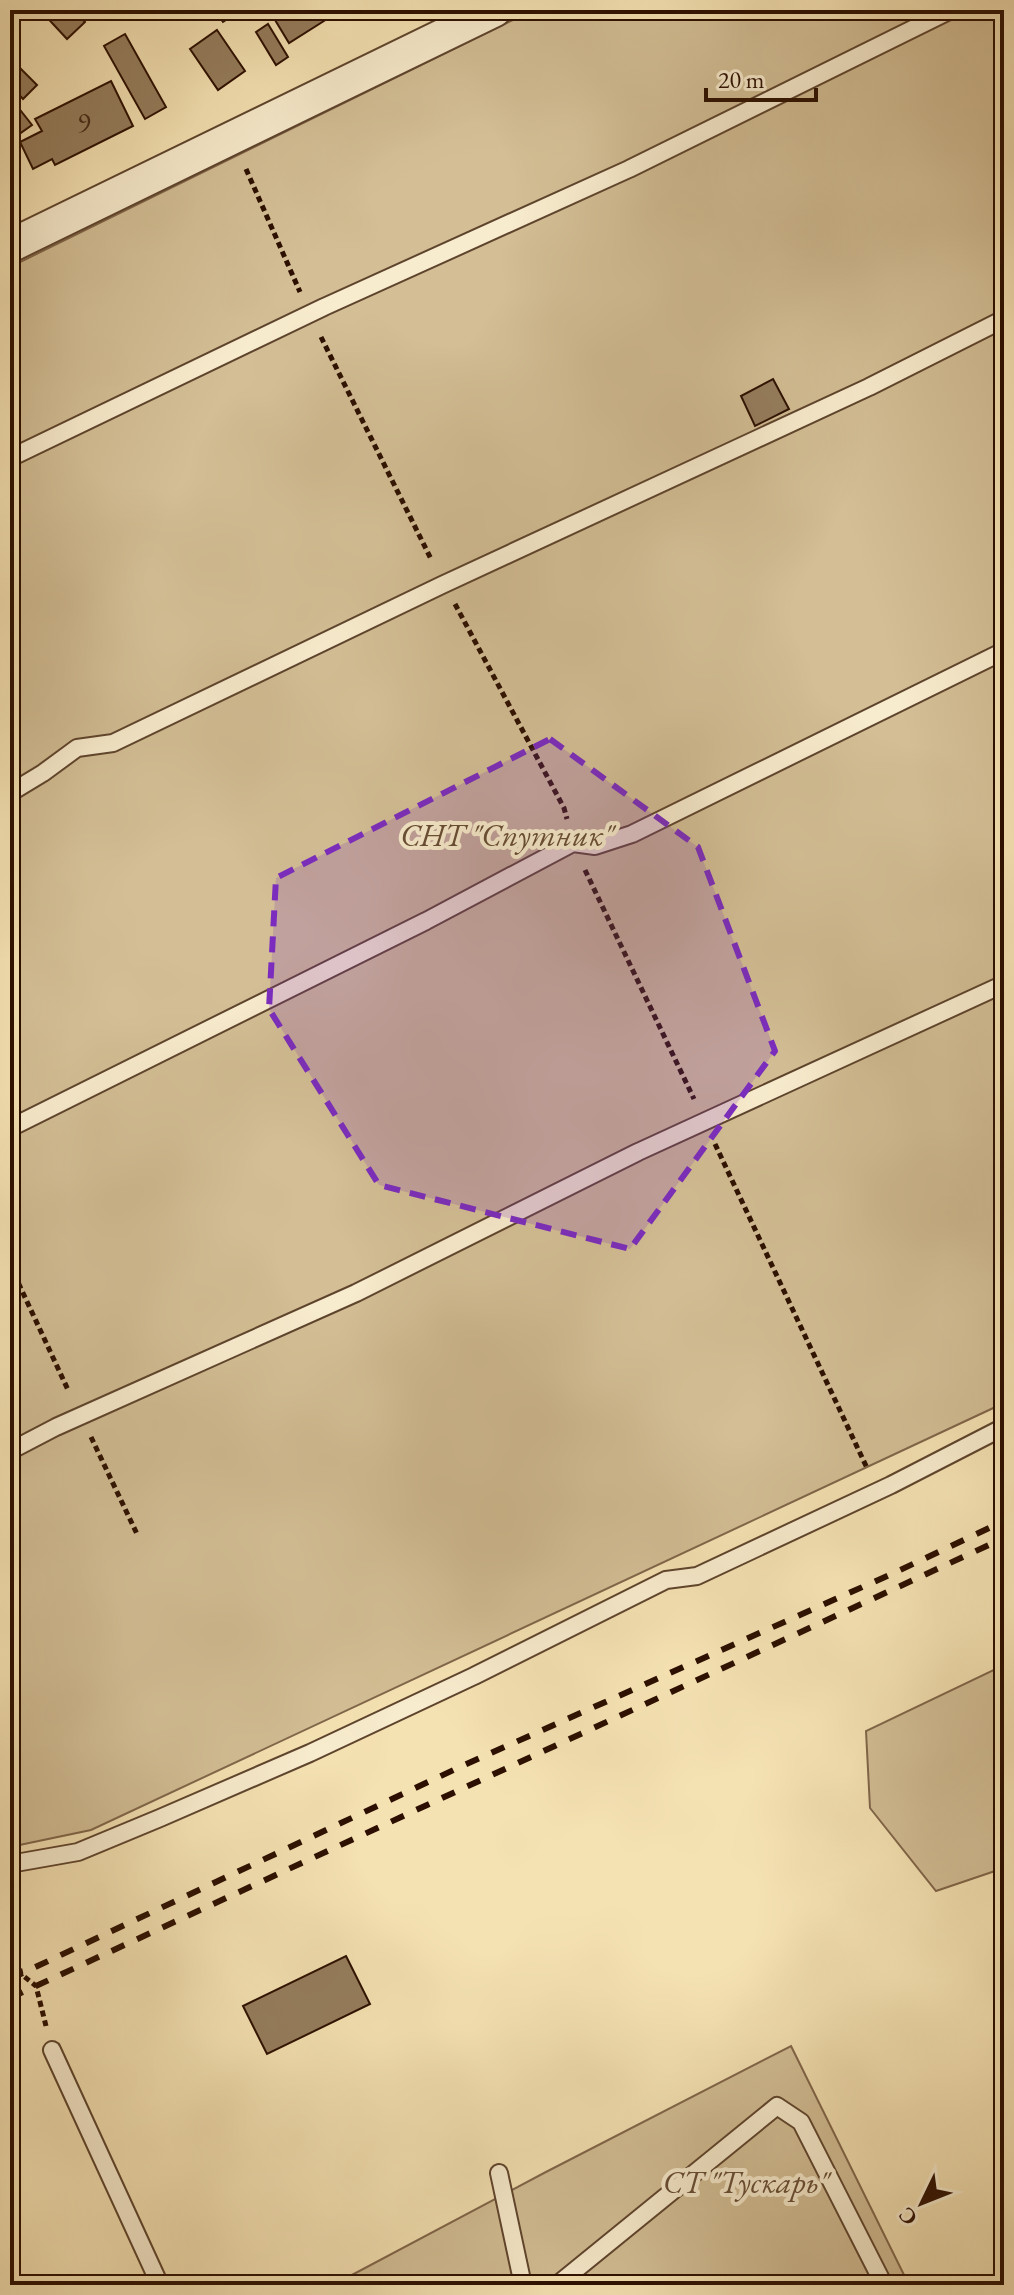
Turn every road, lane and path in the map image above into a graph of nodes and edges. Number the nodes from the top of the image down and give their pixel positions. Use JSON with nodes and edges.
{"nodes":[{"id":1,"x":495,"y":10,"type":"edge"},
{"id":2,"x":951,"y":10,"type":"edge"},
{"id":3,"x":232,"y":138,"type":"junction"},
{"id":4,"x":10,"y":246,"type":"edge"},
{"id":5,"x":309,"y":314,"type":"junction"},
{"id":6,"x":1004,"y":319,"type":"edge"},
{"id":7,"x":10,"y":458,"type":"edge"},
{"id":8,"x":442,"y":585,"type":"junction"},
{"id":9,"x":1004,"y":651,"type":"edge"},
{"id":10,"x":10,"y":793,"type":"edge"},
{"id":11,"x":573,"y":843,"type":"junction"},
{"id":12,"x":1004,"y":984,"type":"edge"},
{"id":13,"x":705,"y":1122,"type":"junction"},
{"id":14,"x":10,"y":1128,"type":"edge"},
{"id":15,"x":1004,"y":1427,"type":"edge"},
{"id":16,"x":10,"y":1451,"type":"edge"},
{"id":17,"x":878,"y":1491,"type":"junction"},
{"id":18,"x":10,"y":1864,"type":"edge"},
{"id":19,"x":10,"y":1930,"type":"edge"},
{"id":20,"x":52,"y":2050,"type":"joint"},
{"id":21,"x":499,"y":2173,"type":"dead end"},
{"id":22,"x":160,"y":2285,"type":"edge"},
{"id":23,"x":523,"y":2285,"type":"edge"},
{"id":24,"x":557,"y":2285,"type":"edge"},
{"id":25,"x":884,"y":2285,"type":"edge"}],
"edges":[{"from":1,"to":3,"type":"street"},
{"from":2,"to":5,"type":"lane"},
{"from":3,"to":4,"type":"street"},
{"from":3,"to":5,"type":"path"},
{"from":5,"to":7,"type":"lane"},
{"from":5,"to":8,"type":"path"},
{"from":6,"to":8,"type":"lane"},
{"from":8,"to":10,"type":"lane"},
{"from":8,"to":11,"type":"path"},
{"from":9,"to":11,"type":"lane"},
{"from":11,"to":13,"type":"path"},
{"from":11,"to":14,"type":"lane"},
{"from":12,"to":13,"type":"lane"},
{"from":13,"to":16,"type":"lane"},
{"from":13,"to":17,"type":"path"},
{"from":15,"to":17,"type":"lane"},
{"from":17,"to":18,"type":"lane"},
{"from":19,"to":20,"type":"path"},
{"from":20,"to":22,"type":"lane"},
{"from":21,"to":23,"type":"lane"},
{"from":24,"to":25,"type":"lane"}]}
